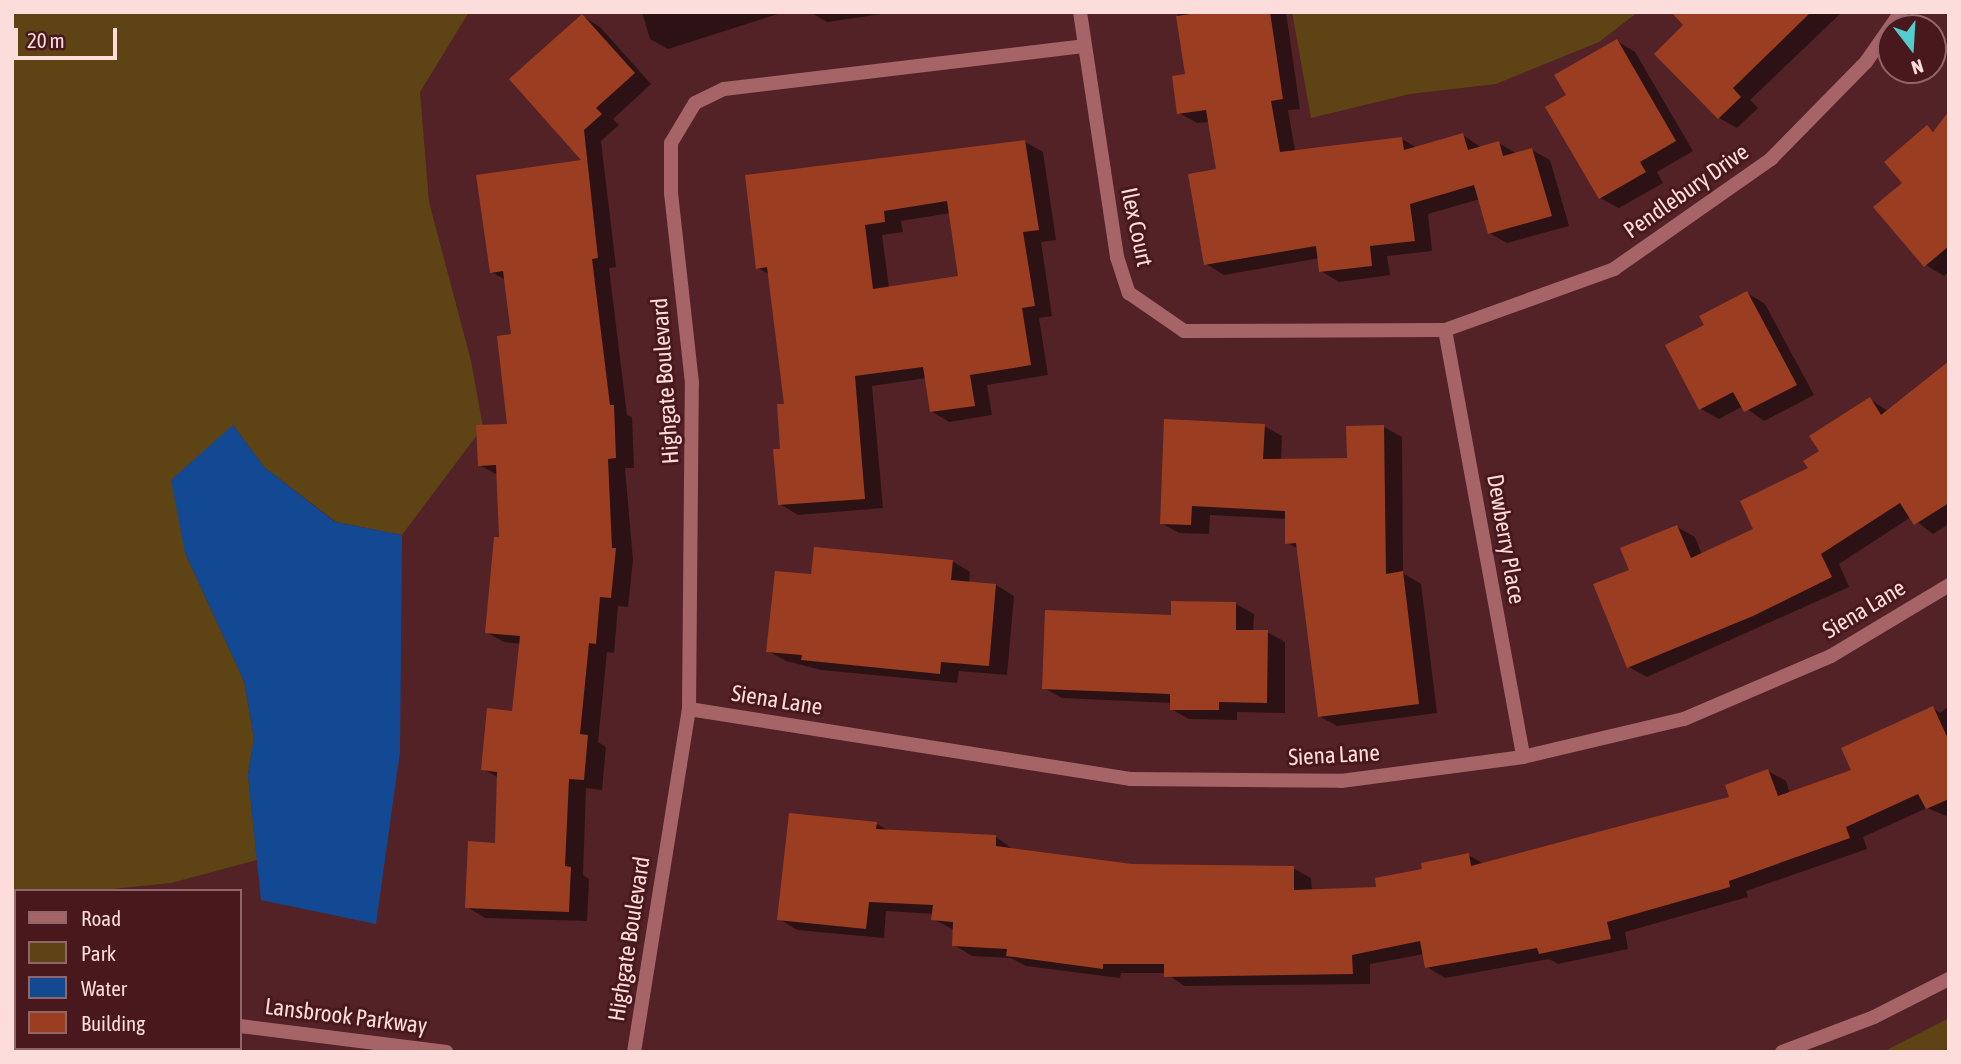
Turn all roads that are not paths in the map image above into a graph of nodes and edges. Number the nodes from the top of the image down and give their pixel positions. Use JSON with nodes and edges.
{"nodes":[{"id":1,"x":1080,"y":12,"type":"edge"},
{"id":2,"x":1901,"y":12,"type":"edge"},
{"id":3,"x":1083,"y":46,"type":"junction"},
{"id":4,"x":1445,"y":330,"type":"junction"},
{"id":5,"x":1949,"y":584,"type":"edge"},
{"id":6,"x":689,"y":709,"type":"junction"},
{"id":7,"x":1523,"y":757,"type":"junction"},
{"id":8,"x":1949,"y":979,"type":"edge"},
{"id":9,"x":242,"y":1026,"type":"edge"},
{"id":10,"x":1815,"y":1046,"type":"edge"},
{"id":11,"x":446,"y":1052,"type":"edge"},
{"id":12,"x":634,"y":1052,"type":"edge"},
{"id":13,"x":1782,"y":1052,"type":"edge"}],
"edges":[{"from":1,"to":3,"type":"street","name":"Ilex Court"},
{"from":2,"to":4,"type":"street","name":"Pendlebury Drive"},
{"from":3,"to":4,"type":"street","name":"Ilex Court"},
{"from":3,"to":6,"type":"street","name":"Highgate Boulevard"},
{"from":4,"to":7,"type":"street","name":"Dewberry Place"},
{"from":5,"to":7,"type":"street","name":"Siena Lane"},
{"from":6,"to":7,"type":"street","name":"Siena Lane"},
{"from":6,"to":12,"type":"street","name":"Highgate Boulevard"},
{"from":8,"to":10,"type":"street"},
{"from":9,"to":11,"type":"street","name":"Lansbrook Parkway"},
{"from":10,"to":13,"type":"street"}]}
